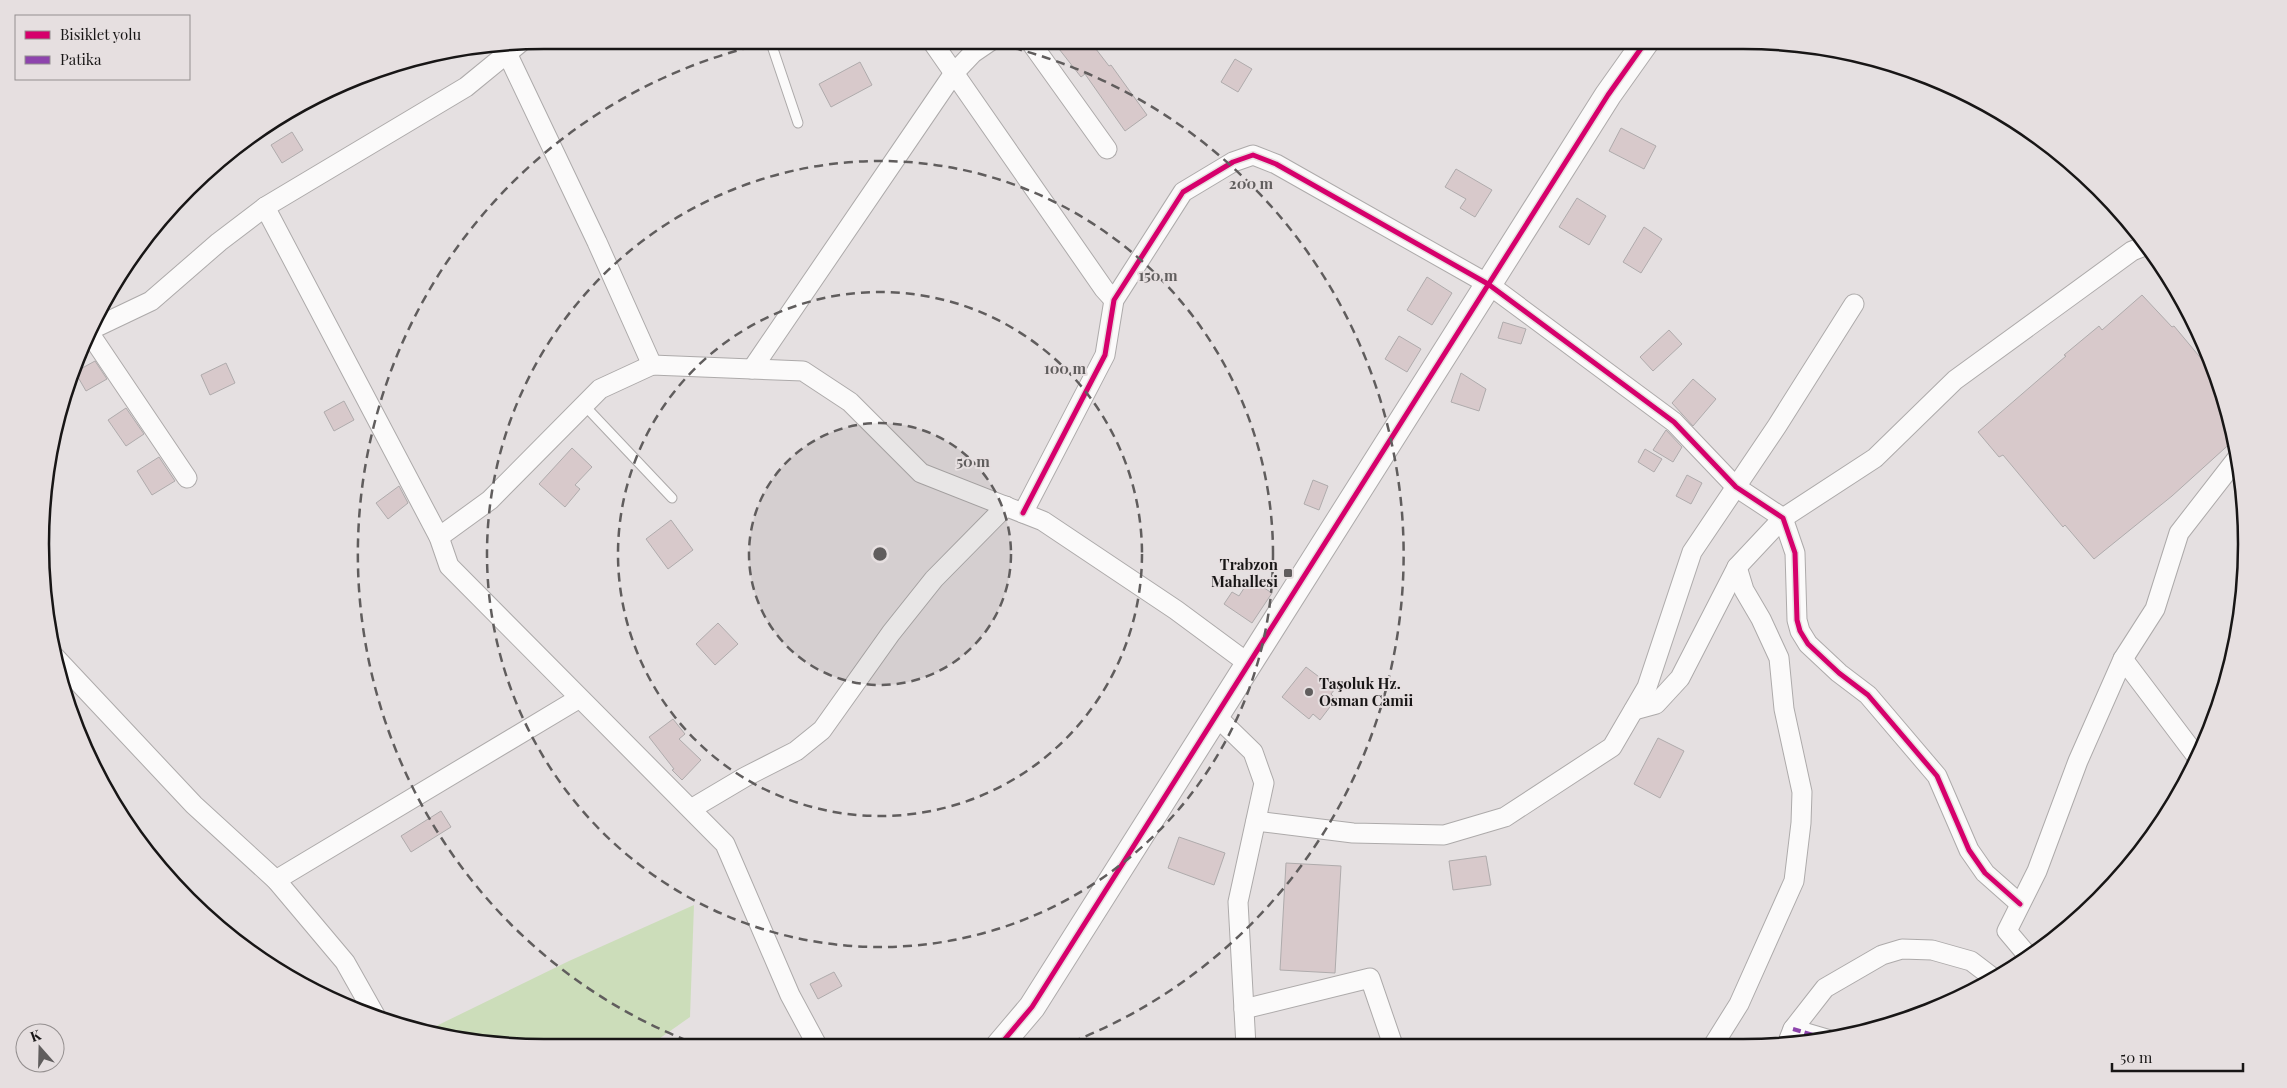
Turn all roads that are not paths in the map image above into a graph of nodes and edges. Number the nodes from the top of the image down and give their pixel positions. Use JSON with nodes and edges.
{"nodes":[{"id":1,"x":773,"y":49,"type":"edge"},
{"id":2,"x":937,"y":49,"type":"edge"},
{"id":3,"x":979,"y":49,"type":"edge"},
{"id":4,"x":1035,"y":49,"type":"edge"},
{"id":5,"x":1641,"y":49,"type":"edge"},
{"id":6,"x":511,"y":50,"type":"edge"},
{"id":7,"x":515,"y":50,"type":"edge"},
{"id":8,"x":954,"y":73,"type":"junction"},
{"id":9,"x":798,"y":123,"type":"dead end"},
{"id":10,"x":1107,"y":149,"type":"dead end"},
{"id":11,"x":265,"y":207,"type":"junction"},
{"id":12,"x":2140,"y":248,"type":"edge"},
{"id":13,"x":1488,"y":284,"type":"junction"},
{"id":14,"x":1114,"y":300,"type":"junction"},
{"id":15,"x":1854,"y":304,"type":"dead end"},
{"id":16,"x":100,"y":325,"type":"edge"},
{"id":17,"x":93,"y":339,"type":"edge"},
{"id":18,"x":652,"y":365,"type":"junction"},
{"id":19,"x":752,"y":370,"type":"junction"},
{"id":20,"x":584,"y":405,"type":"junction"},
{"id":21,"x":2232,"y":465,"type":"edge"},
{"id":22,"x":187,"y":478,"type":"dead end"},
{"id":23,"x":1736,"y":487,"type":"junction"},
{"id":24,"x":672,"y":498,"type":"dead end"},
{"id":25,"x":1014,"y":510,"type":"junction"},
{"id":26,"x":1783,"y":518,"type":"junction"},
{"id":27,"x":440,"y":537,"type":"junction"},
{"id":28,"x":1737,"y":566,"type":"junction"},
{"id":29,"x":2123,"y":659,"type":"junction"},
{"id":30,"x":1249,"y":664,"type":"junction"},
{"id":31,"x":65,"y":667,"type":"edge"},
{"id":32,"x":578,"y":699,"type":"junction"},
{"id":33,"x":1634,"y":710,"type":"junction"},
{"id":34,"x":1216,"y":716,"type":"junction"},
{"id":35,"x":2193,"y":751,"type":"edge"},
{"id":36,"x":691,"y":810,"type":"junction"},
{"id":37,"x":1256,"y":820,"type":"junction"},
{"id":38,"x":276,"y":880,"type":"junction"},
{"id":39,"x":2020,"y":904,"type":"junction"},
{"id":40,"x":2024,"y":951,"type":"edge"},
{"id":41,"x":1988,"y":974,"type":"edge"},
{"id":42,"x":371,"y":1008,"type":"edge"},
{"id":43,"x":1244,"y":1008,"type":"junction"},
{"id":44,"x":1790,"y":1036,"type":"edge"},
{"id":45,"x":814,"y":1039,"type":"edge"},
{"id":46,"x":1005,"y":1039,"type":"edge"},
{"id":47,"x":1246,"y":1039,"type":"edge"},
{"id":48,"x":1391,"y":1039,"type":"edge"},
{"id":49,"x":1717,"y":1039,"type":"edge"}],
"edges":[{"from":1,"to":9,"type":"lane"},
{"from":2,"to":8,"type":"street"},
{"from":3,"to":8,"type":"street"},
{"from":4,"to":10,"type":"street"},
{"from":5,"to":13,"type":"street"},
{"from":6,"to":11,"type":"street"},
{"from":7,"to":18,"type":"street"},
{"from":8,"to":14,"type":"street"},
{"from":8,"to":19,"type":"street"},
{"from":11,"to":16,"type":"street"},
{"from":11,"to":27,"type":"street"},
{"from":12,"to":26,"type":"street"},
{"from":13,"to":14,"type":"street"},
{"from":13,"to":23,"type":"street"},
{"from":13,"to":30,"type":"street"},
{"from":14,"to":25,"type":"street"},
{"from":15,"to":23,"type":"street"},
{"from":17,"to":22,"type":"street"},
{"from":18,"to":19,"type":"street"},
{"from":18,"to":20,"type":"street"},
{"from":19,"to":25,"type":"street"},
{"from":20,"to":24,"type":"lane"},
{"from":20,"to":27,"type":"street"},
{"from":21,"to":29,"type":"street"},
{"from":23,"to":26,"type":"street"},
{"from":23,"to":33,"type":"street"},
{"from":25,"to":30,"type":"street"},
{"from":25,"to":36,"type":"street"},
{"from":26,"to":28,"type":"street"},
{"from":26,"to":39,"type":"street"},
{"from":27,"to":32,"type":"street"},
{"from":28,"to":33,"type":"street"},
{"from":28,"to":49,"type":"street"},
{"from":29,"to":35,"type":"street"},
{"from":29,"to":39,"type":"street"},
{"from":30,"to":34,"type":"street"},
{"from":31,"to":38,"type":"street"},
{"from":32,"to":36,"type":"street"},
{"from":32,"to":38,"type":"street"},
{"from":33,"to":37,"type":"street"},
{"from":34,"to":37,"type":"street"},
{"from":34,"to":46,"type":"street"},
{"from":36,"to":45,"type":"street"},
{"from":37,"to":43,"type":"street"},
{"from":38,"to":42,"type":"street"},
{"from":39,"to":40,"type":"street"},
{"from":41,"to":44,"type":"street"},
{"from":43,"to":47,"type":"street"},
{"from":43,"to":48,"type":"street"}]}
